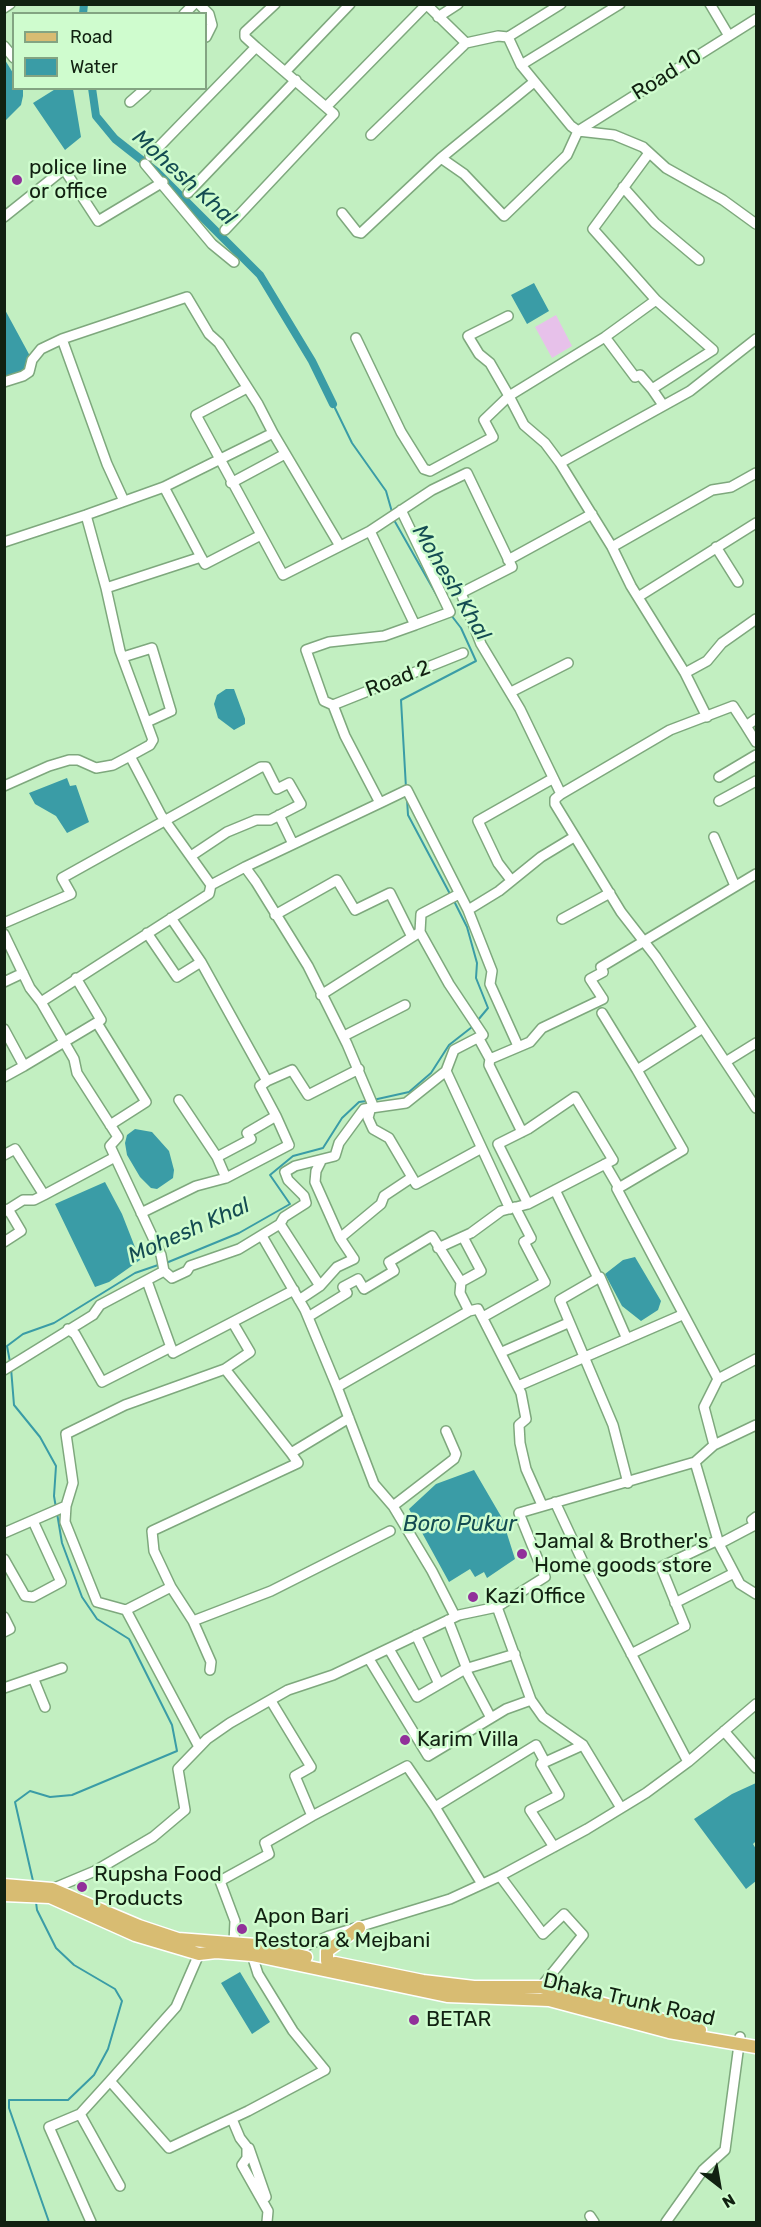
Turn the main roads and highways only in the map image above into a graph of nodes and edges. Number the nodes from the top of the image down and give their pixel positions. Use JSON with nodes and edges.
{"nodes":[{"id":1,"x":4,"y":1885,"type":"edge"},
{"id":2,"x":4,"y":1895,"type":"edge"},
{"id":3,"x":359,"y":1928,"type":"road end"},
{"id":4,"x":285,"y":1957,"type":"junction"},
{"id":5,"x":327,"y":1961,"type":"junction"},
{"id":6,"x":756,"y":2040,"type":"edge"},
{"id":7,"x":740,"y":2041,"type":"junction"},
{"id":8,"x":756,"y":2047,"type":"edge"}],
"edges":[{"from":1,"to":4,"type":"main road","name":"Dhaka Trunk Road"},
{"from":2,"to":4,"type":"main road","name":"Dhaka Trunk Road"},
{"from":3,"to":5,"type":"main road"},
{"from":4,"to":5,"type":"main road","name":"Dhaka Trunk Road"},
{"from":4,"to":7,"type":"main road","name":"Dhaka Trunk Road"},
{"from":5,"to":7,"type":"main road","name":"Dhaka Trunk Road"},
{"from":6,"to":7,"type":"main road","name":"Dhaka Trunk Road"},
{"from":7,"to":8,"type":"main road","name":"Dhaka Trunk Road"}]}
